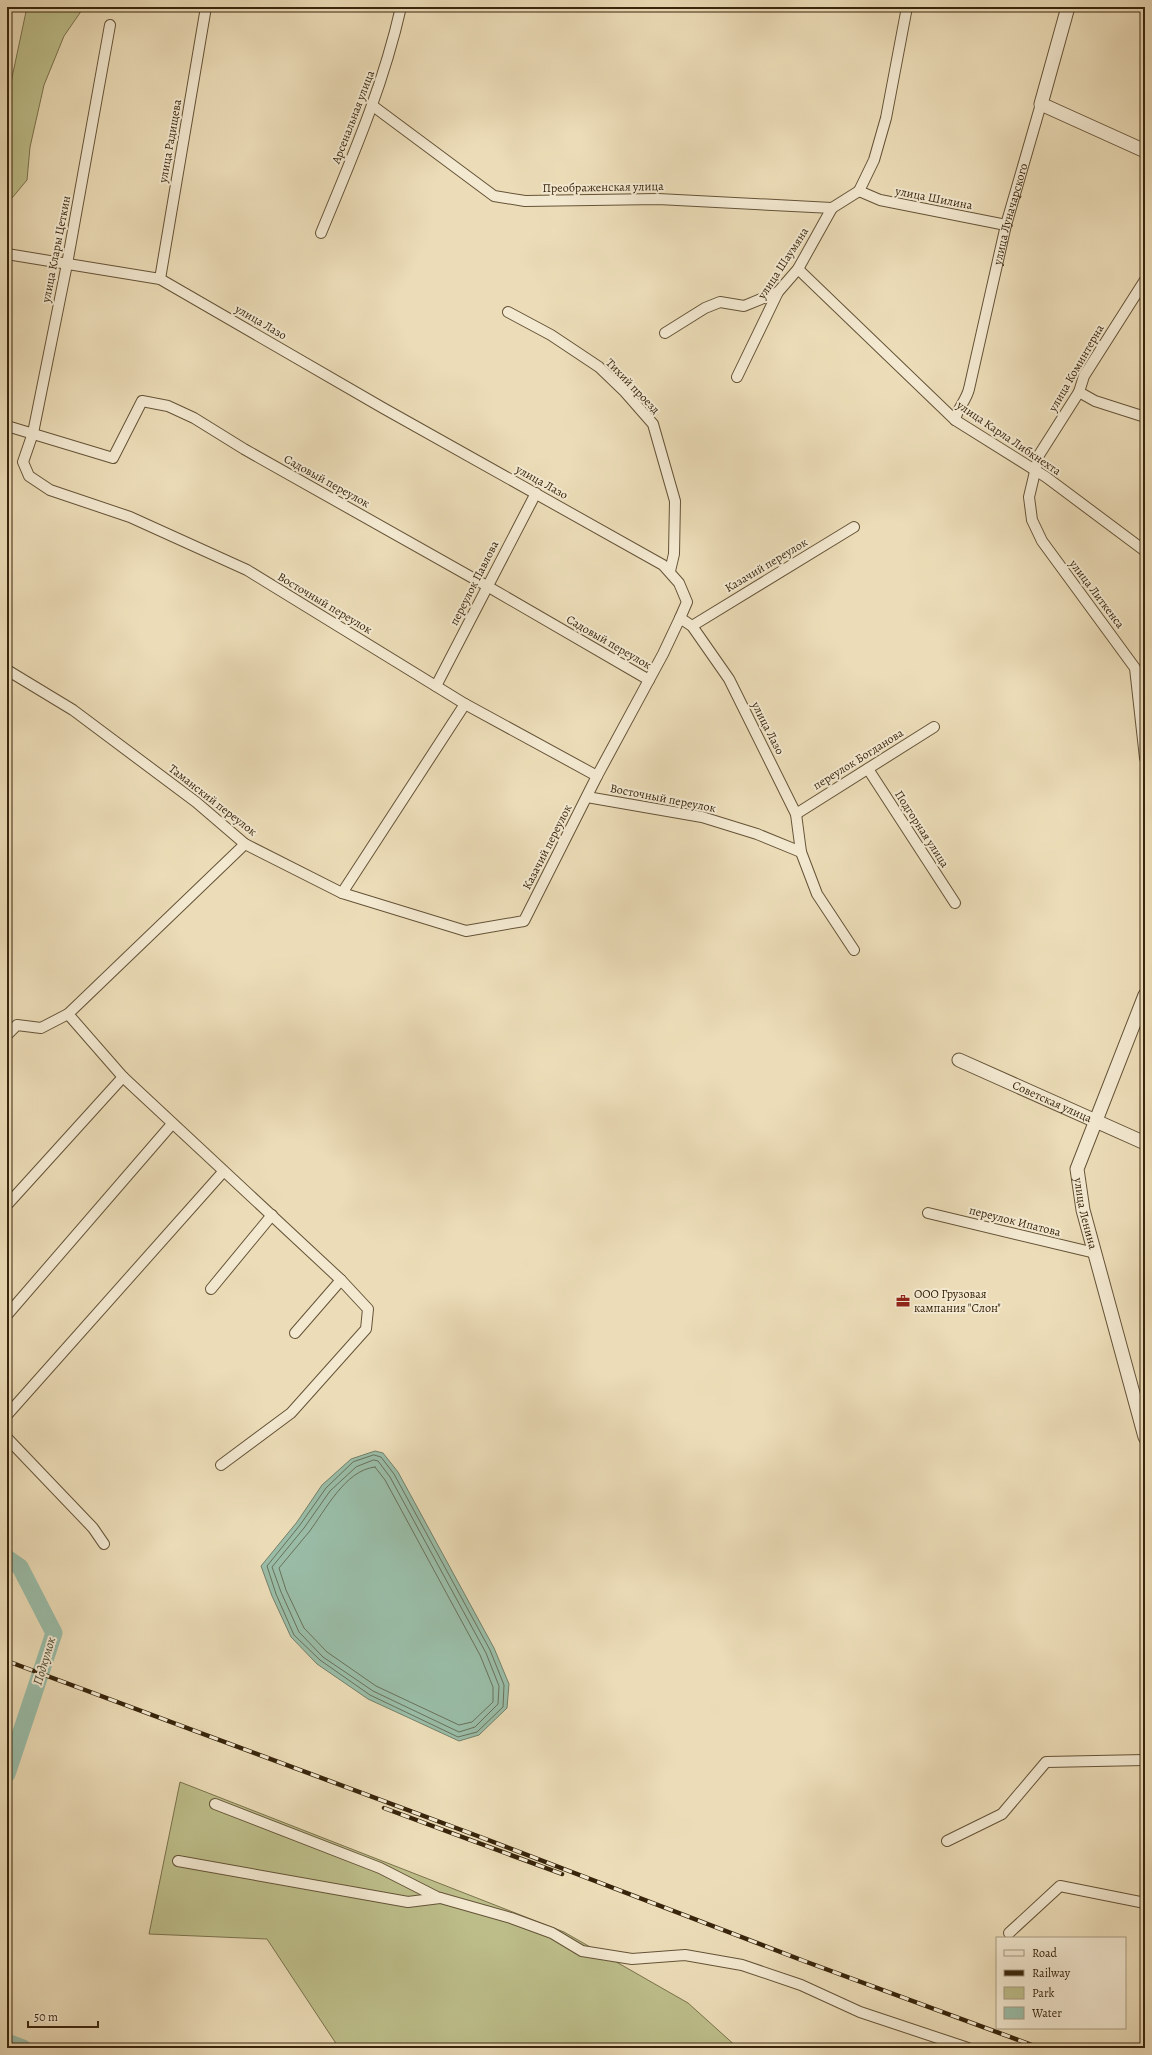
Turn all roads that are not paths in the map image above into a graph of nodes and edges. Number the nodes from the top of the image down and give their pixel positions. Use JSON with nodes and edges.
{"nodes":[{"id":1,"x":206,"y":7,"type":"edge"},
{"id":2,"x":401,"y":7,"type":"edge"},
{"id":3,"x":907,"y":7,"type":"edge"},
{"id":4,"x":1068,"y":7,"type":"edge"},
{"id":5,"x":110,"y":25,"type":"dead end"},
{"id":6,"x":1041,"y":104,"type":"junction"},
{"id":7,"x":373,"y":106,"type":"junction"},
{"id":8,"x":1145,"y":152,"type":"edge"},
{"id":9,"x":859,"y":192,"type":"junction"},
{"id":10,"x":832,"y":208,"type":"junction"},
{"id":11,"x":1006,"y":225,"type":"junction"},
{"id":12,"x":321,"y":233,"type":"dead end"},
{"id":13,"x":7,"y":254,"type":"edge"},
{"id":14,"x":67,"y":264,"type":"junction"},
{"id":15,"x":798,"y":268,"type":"junction"},
{"id":16,"x":160,"y":279,"type":"junction"},
{"id":17,"x":1145,"y":280,"type":"edge"},
{"id":18,"x":778,"y":292,"type":"junction"},
{"id":19,"x":508,"y":312,"type":"dead end"},
{"id":20,"x":666,"y":333,"type":"dead end"},
{"id":21,"x":737,"y":377,"type":"dead end"},
{"id":22,"x":1079,"y":392,"type":"junction"},
{"id":23,"x":1145,"y":417,"type":"edge"},
{"id":24,"x":955,"y":420,"type":"junction"},
{"id":25,"x":7,"y":426,"type":"edge"},
{"id":26,"x":33,"y":433,"type":"junction"},
{"id":27,"x":1035,"y":471,"type":"junction"},
{"id":28,"x":29,"y":476,"type":"joint"},
{"id":29,"x":536,"y":493,"type":"junction"},
{"id":30,"x":854,"y":527,"type":"dead end"},
{"id":31,"x":1145,"y":551,"type":"edge"},
{"id":32,"x":670,"y":571,"type":"junction"},
{"id":33,"x":487,"y":586,"type":"junction"},
{"id":34,"x":680,"y":618,"type":"junction"},
{"id":35,"x":692,"y":626,"type":"junction"},
{"id":36,"x":7,"y":670,"type":"edge"},
{"id":37,"x":649,"y":680,"type":"junction"},
{"id":38,"x":436,"y":686,"type":"junction"},
{"id":39,"x":465,"y":704,"type":"junction"},
{"id":40,"x":934,"y":727,"type":"dead end"},
{"id":41,"x":1145,"y":758,"type":"edge"},
{"id":42,"x":868,"y":769,"type":"junction"},
{"id":43,"x":597,"y":776,"type":"junction"},
{"id":44,"x":587,"y":797,"type":"junction"},
{"id":45,"x":796,"y":814,"type":"junction"},
{"id":46,"x":245,"y":844,"type":"junction"},
{"id":47,"x":801,"y":852,"type":"junction"},
{"id":48,"x":342,"y":893,"type":"junction"},
{"id":49,"x":955,"y":903,"type":"dead end"},
{"id":50,"x":854,"y":950,"type":"dead end"},
{"id":51,"x":1145,"y":995,"type":"edge"},
{"id":52,"x":68,"y":1014,"type":"junction"},
{"id":53,"x":7,"y":1035,"type":"edge"},
{"id":54,"x":959,"y":1060,"type":"dead end"},
{"id":55,"x":123,"y":1077,"type":"junction"},
{"id":56,"x":1095,"y":1121,"type":"junction"},
{"id":57,"x":172,"y":1124,"type":"junction"},
{"id":58,"x":1145,"y":1144,"type":"edge"},
{"id":59,"x":223,"y":1172,"type":"junction"},
{"id":60,"x":7,"y":1205,"type":"edge"},
{"id":61,"x":928,"y":1213,"type":"dead end"},
{"id":62,"x":272,"y":1215,"type":"junction"},
{"id":63,"x":1095,"y":1253,"type":"junction"},
{"id":64,"x":340,"y":1280,"type":"junction"},
{"id":65,"x":211,"y":1289,"type":"dead end"},
{"id":66,"x":7,"y":1315,"type":"edge"},
{"id":67,"x":295,"y":1333,"type":"dead end"},
{"id":68,"x":7,"y":1415,"type":"edge"},
{"id":69,"x":1145,"y":1437,"type":"edge"},
{"id":70,"x":7,"y":1438,"type":"edge"},
{"id":71,"x":221,"y":1465,"type":"dead end"},
{"id":72,"x":104,"y":1544,"type":"dead end"},
{"id":73,"x":1145,"y":1760,"type":"edge"},
{"id":74,"x":215,"y":1804,"type":"dead end"},
{"id":75,"x":947,"y":1841,"type":"dead end"},
{"id":76,"x":178,"y":1861,"type":"dead end"},
{"id":77,"x":440,"y":1898,"type":"junction"},
{"id":78,"x":1145,"y":1903,"type":"edge"},
{"id":79,"x":1009,"y":1933,"type":"dead end"},
{"id":80,"x":968,"y":2048,"type":"edge"}],
"edges":[{"from":1,"to":16,"type":"street","name":"улица Радищева"},
{"from":2,"to":7,"type":"street","name":"Арсенальная улица"},
{"from":3,"to":9,"type":"street"},
{"from":4,"to":6,"type":"street","name":"улица Луначарского"},
{"from":5,"to":14,"type":"street","name":"улица Клары Цеткин"},
{"from":6,"to":8,"type":"street"},
{"from":6,"to":11,"type":"street","name":"улица Луначарского"},
{"from":7,"to":10,"type":"street","name":"Преображенская улица"},
{"from":7,"to":12,"type":"street","name":"Арсенальная улица"},
{"from":9,"to":10,"type":"street"},
{"from":9,"to":11,"type":"street","name":"улица Шилина"},
{"from":10,"to":15,"type":"street","name":"улица Шаумяна"},
{"from":11,"to":24,"type":"street","name":"улица Луначарского"},
{"from":13,"to":14,"type":"street","name":"улица Лазо"},
{"from":14,"to":16,"type":"street","name":"улица Лазо"},
{"from":14,"to":26,"type":"street","name":"улица Клары Цеткин"},
{"from":15,"to":18,"type":"street","name":"улица Шаумяна"},
{"from":15,"to":24,"type":"street","name":"улица Карла Либкнехта"},
{"from":16,"to":29,"type":"street","name":"улица Лазо"},
{"from":17,"to":22,"type":"street","name":"улица Коминтерна"},
{"from":18,"to":20,"type":"street"},
{"from":18,"to":21,"type":"street","name":"улица Шаумяна"},
{"from":19,"to":32,"type":"street","name":"Тихий проезд"},
{"from":22,"to":23,"type":"street"},
{"from":22,"to":27,"type":"street","name":"улица Коминтерна"},
{"from":24,"to":27,"type":"street","name":"улица Карла Либкнехта"},
{"from":25,"to":26,"type":"street","name":"Садовый переулок"},
{"from":26,"to":28,"type":"street","name":"улица Клары Цеткин"},
{"from":26,"to":33,"type":"street","name":"Садовый переулок"},
{"from":27,"to":31,"type":"street","name":"улица Карла Либкнехта"},
{"from":27,"to":41,"type":"street","name":"улица Литкенса"},
{"from":28,"to":38,"type":"street","name":"Восточный переулок"},
{"from":29,"to":32,"type":"street","name":"улица Лазо"},
{"from":29,"to":33,"type":"street","name":"переулок Павлова"},
{"from":30,"to":35,"type":"street","name":"Казачий переулок"},
{"from":32,"to":34,"type":"street","name":"улица Лазо"},
{"from":33,"to":37,"type":"street","name":"Садовый переулок"},
{"from":33,"to":38,"type":"street","name":"переулок Павлова"},
{"from":34,"to":35,"type":"street","name":"улица Лазо"},
{"from":34,"to":37,"type":"street","name":"Казачий переулок"},
{"from":35,"to":45,"type":"street","name":"улица Лазо"},
{"from":36,"to":46,"type":"street","name":"Таманский переулок"},
{"from":37,"to":43,"type":"street","name":"Казачий переулок"},
{"from":38,"to":39,"type":"street","name":"Восточный переулок"},
{"from":39,"to":43,"type":"street","name":"Восточный переулок"},
{"from":39,"to":48,"type":"street"},
{"from":40,"to":42,"type":"street","name":"переулок Богданова"},
{"from":42,"to":45,"type":"street","name":"переулок Богданова"},
{"from":42,"to":49,"type":"street","name":"Подгорная улица"},
{"from":43,"to":44,"type":"street","name":"Казачий переулок"},
{"from":44,"to":47,"type":"street","name":"Восточный переулок"},
{"from":44,"to":48,"type":"street","name":"Казачий переулок"},
{"from":45,"to":47,"type":"street","name":"улица Лазо"},
{"from":46,"to":48,"type":"street","name":"Таманский переулок"},
{"from":46,"to":52,"type":"street"},
{"from":47,"to":50,"type":"street","name":"улица Лазо"},
{"from":51,"to":56,"type":"street","name":"улица Ленина"},
{"from":52,"to":53,"type":"street"},
{"from":52,"to":55,"type":"street"},
{"from":54,"to":56,"type":"street","name":"Советская улица"},
{"from":55,"to":57,"type":"street"},
{"from":55,"to":60,"type":"street"},
{"from":56,"to":58,"type":"street","name":"Советская улица"},
{"from":56,"to":63,"type":"street","name":"улица Ленина"},
{"from":57,"to":59,"type":"street"},
{"from":57,"to":66,"type":"street"},
{"from":59,"to":62,"type":"street"},
{"from":59,"to":68,"type":"street"},
{"from":61,"to":63,"type":"street","name":"переулок Ипатова"},
{"from":62,"to":64,"type":"street"},
{"from":62,"to":65,"type":"street"},
{"from":63,"to":69,"type":"street","name":"улица Ленина"},
{"from":64,"to":67,"type":"street"},
{"from":64,"to":71,"type":"street"},
{"from":70,"to":72,"type":"street"},
{"from":73,"to":75,"type":"street"},
{"from":74,"to":77,"type":"street"},
{"from":76,"to":77,"type":"street"},
{"from":77,"to":80,"type":"street"},
{"from":78,"to":79,"type":"street"}]}
